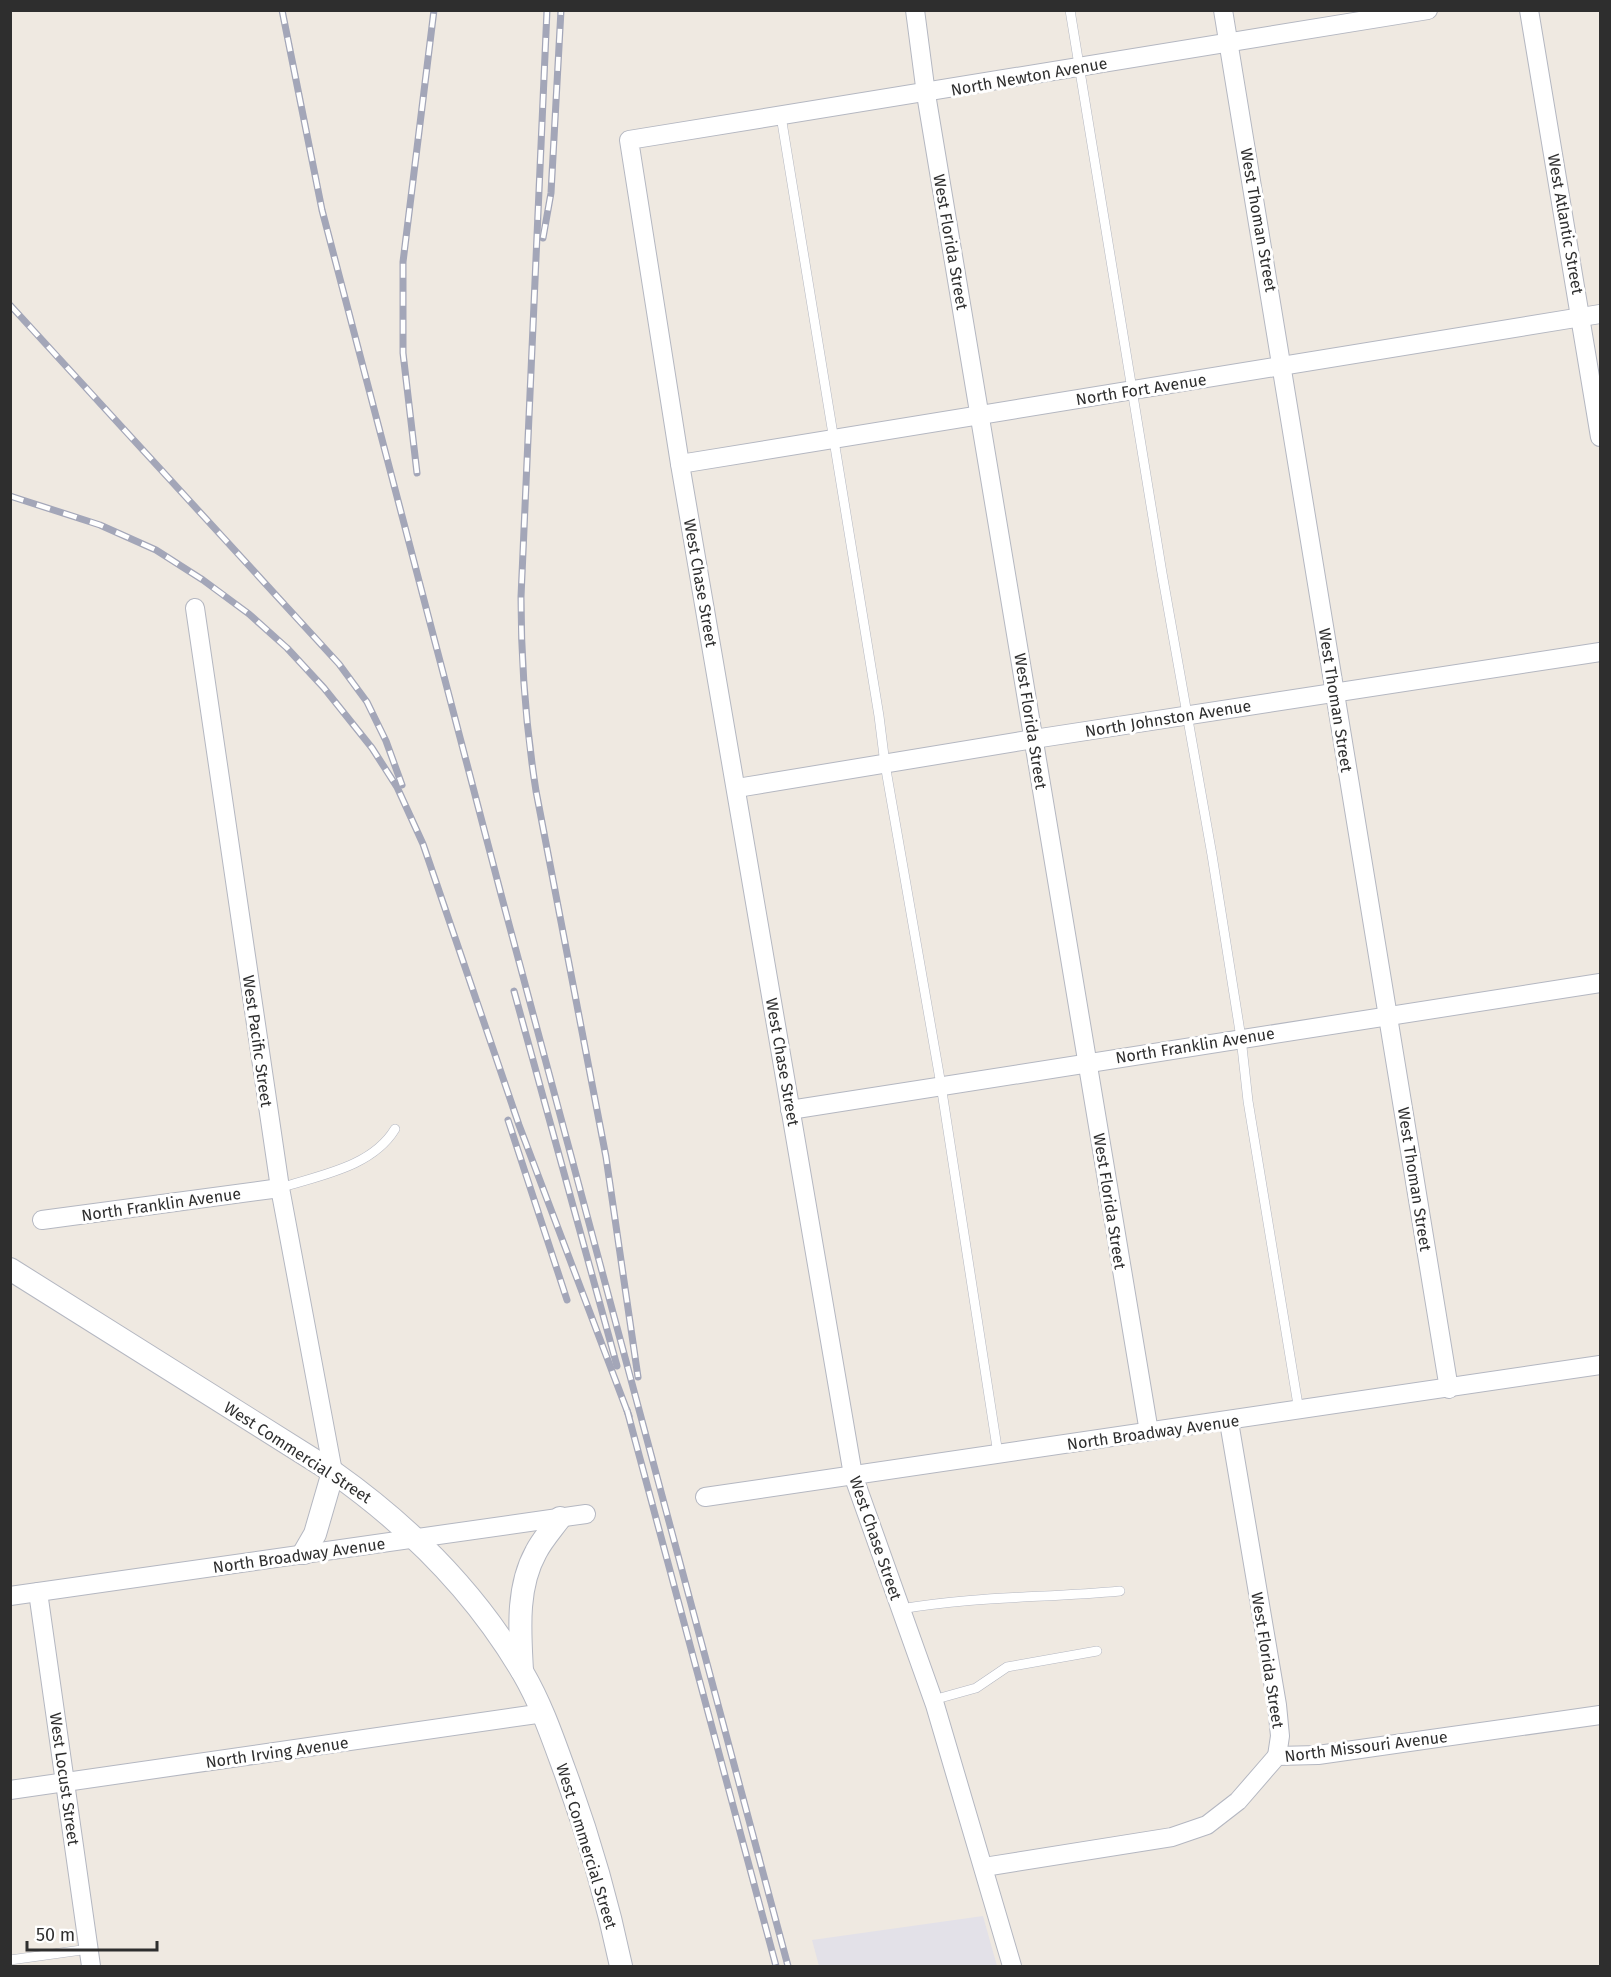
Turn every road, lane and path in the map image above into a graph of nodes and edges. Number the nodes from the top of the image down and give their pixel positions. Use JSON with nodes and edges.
{"nodes":[{"id":1,"x":915,"y":10,"type":"edge"},
{"id":2,"x":1070,"y":10,"type":"edge"},
{"id":3,"x":1223,"y":10,"type":"edge"},
{"id":4,"x":1428,"y":10,"type":"edge"},
{"id":5,"x":1529,"y":10,"type":"edge"},
{"id":6,"x":1228,"y":42,"type":"junction"},
{"id":7,"x":1079,"y":68,"type":"junction"},
{"id":8,"x":926,"y":94,"type":"junction"},
{"id":9,"x":781,"y":116,"type":"junction"},
{"id":10,"x":630,"y":140,"type":"joint"},
{"id":11,"x":1600,"y":314,"type":"edge"},
{"id":12,"x":1581,"y":317,"type":"junction"},
{"id":13,"x":1283,"y":366,"type":"junction"},
{"id":14,"x":1132,"y":391,"type":"junction"},
{"id":15,"x":981,"y":415,"type":"junction"},
{"id":16,"x":1600,"y":437,"type":"edge"},
{"id":17,"x":833,"y":439,"type":"junction"},
{"id":18,"x":680,"y":464,"type":"junction"},
{"id":19,"x":195,"y":609,"type":"dead end"},
{"id":20,"x":1600,"y":652,"type":"edge"},
{"id":21,"x":1335,"y":692,"type":"junction"},
{"id":22,"x":1188,"y":715,"type":"junction"},
{"id":23,"x":1034,"y":739,"type":"junction"},
{"id":24,"x":885,"y":764,"type":"junction"},
{"id":25,"x":737,"y":788,"type":"junction"},
{"id":26,"x":1600,"y":983,"type":"edge"},
{"id":27,"x":1388,"y":1015,"type":"junction"},
{"id":28,"x":1241,"y":1038,"type":"junction"},
{"id":29,"x":1087,"y":1062,"type":"junction"},
{"id":30,"x":941,"y":1085,"type":"junction"},
{"id":31,"x":790,"y":1110,"type":"junction"},
{"id":32,"x":395,"y":1129,"type":"dead end"},
{"id":33,"x":280,"y":1188,"type":"junction"},
{"id":34,"x":42,"y":1220,"type":"dead end"},
{"id":35,"x":10,"y":1269,"type":"edge"},
{"id":36,"x":1600,"y":1365,"type":"edge"},
{"id":37,"x":1449,"y":1389,"type":"junction"},
{"id":38,"x":1299,"y":1412,"type":"junction"},
{"id":39,"x":1229,"y":1422,"type":"junction"},
{"id":40,"x":1149,"y":1432,"type":"junction"},
{"id":41,"x":998,"y":1454,"type":"junction"},
{"id":42,"x":333,"y":1472,"type":"junction"},
{"id":43,"x":854,"y":1475,"type":"junction"},
{"id":44,"x":705,"y":1497,"type":"dead end"},
{"id":45,"x":586,"y":1514,"type":"dead end"},
{"id":46,"x":560,"y":1518,"type":"junction"},
{"id":47,"x":416,"y":1540,"type":"junction"},
{"id":48,"x":304,"y":1553,"type":"junction"},
{"id":49,"x":1120,"y":1591,"type":"dead end"},
{"id":50,"x":38,"y":1592,"type":"junction"},
{"id":51,"x":10,"y":1596,"type":"edge"},
{"id":52,"x":901,"y":1609,"type":"junction"},
{"id":53,"x":1097,"y":1651,"type":"dead end"},
{"id":54,"x":523,"y":1673,"type":"junction"},
{"id":55,"x":933,"y":1700,"type":"junction"},
{"id":56,"x":544,"y":1713,"type":"junction"},
{"id":57,"x":1600,"y":1715,"type":"edge"},
{"id":58,"x":1277,"y":1756,"type":"junction"},
{"id":59,"x":66,"y":1782,"type":"junction"},
{"id":60,"x":10,"y":1790,"type":"edge"},
{"id":61,"x":984,"y":1867,"type":"junction"},
{"id":62,"x":90,"y":1958,"type":"edge"},
{"id":63,"x":10,"y":1960,"type":"edge"},
{"id":64,"x":621,"y":1966,"type":"edge"},
{"id":65,"x":1012,"y":1966,"type":"edge"}],
"edges":[{"from":1,"to":8,"type":"street","name":"West Florida Street"},
{"from":2,"to":7,"type":"lane"},
{"from":3,"to":6,"type":"street","name":"West Thoman Street"},
{"from":4,"to":6,"type":"street","name":"North Newton Avenue"},
{"from":5,"to":12,"type":"street","name":"West Atlantic Street"},
{"from":6,"to":7,"type":"street","name":"North Newton Avenue"},
{"from":6,"to":13,"type":"street","name":"West Thoman Street"},
{"from":7,"to":8,"type":"street","name":"North Newton Avenue"},
{"from":7,"to":14,"type":"lane"},
{"from":8,"to":9,"type":"street","name":"North Newton Avenue"},
{"from":8,"to":15,"type":"street","name":"West Florida Street"},
{"from":9,"to":10,"type":"street","name":"North Newton Avenue"},
{"from":9,"to":17,"type":"lane"},
{"from":10,"to":18,"type":"street","name":"West Chase Street"},
{"from":11,"to":12,"type":"street","name":"North Fort Avenue"},
{"from":12,"to":13,"type":"street","name":"North Fort Avenue"},
{"from":12,"to":16,"type":"street","name":"West Atlantic Street"},
{"from":13,"to":14,"type":"street","name":"North Fort Avenue"},
{"from":13,"to":21,"type":"street","name":"West Thoman Street"},
{"from":14,"to":15,"type":"street","name":"North Fort Avenue"},
{"from":14,"to":22,"type":"lane"},
{"from":15,"to":17,"type":"street","name":"North Fort Avenue"},
{"from":15,"to":23,"type":"street","name":"West Florida Street"},
{"from":17,"to":18,"type":"street","name":"North Fort Avenue"},
{"from":17,"to":24,"type":"lane"},
{"from":18,"to":25,"type":"street","name":"West Chase Street"},
{"from":19,"to":33,"type":"street","name":"West Pacific Street"},
{"from":20,"to":21,"type":"street","name":"North Johnston Avenue"},
{"from":21,"to":22,"type":"street","name":"North Johnston Avenue"},
{"from":21,"to":27,"type":"street","name":"West Thoman Street"},
{"from":22,"to":23,"type":"street","name":"North Johnston Avenue"},
{"from":22,"to":28,"type":"lane"},
{"from":23,"to":24,"type":"street","name":"North Johnston Avenue"},
{"from":23,"to":29,"type":"street","name":"West Florida Street"},
{"from":24,"to":25,"type":"street","name":"North Johnston Avenue"},
{"from":24,"to":30,"type":"lane"},
{"from":25,"to":31,"type":"street","name":"West Chase Street"},
{"from":26,"to":27,"type":"street","name":"North Franklin Avenue"},
{"from":27,"to":28,"type":"street","name":"North Franklin Avenue"},
{"from":27,"to":37,"type":"street","name":"West Thoman Street"},
{"from":28,"to":29,"type":"street","name":"North Franklin Avenue"},
{"from":28,"to":38,"type":"lane"},
{"from":29,"to":30,"type":"street","name":"North Franklin Avenue"},
{"from":29,"to":40,"type":"street","name":"West Florida Street"},
{"from":30,"to":31,"type":"street","name":"North Franklin Avenue"},
{"from":30,"to":41,"type":"lane"},
{"from":31,"to":43,"type":"street","name":"West Chase Street"},
{"from":32,"to":33,"type":"lane"},
{"from":33,"to":34,"type":"street","name":"North Franklin Avenue"},
{"from":33,"to":42,"type":"street","name":"West Pacific Street"},
{"from":35,"to":42,"type":"street","name":"West Commercial Street"},
{"from":36,"to":37,"type":"street","name":"North Broadway Avenue"},
{"from":37,"to":38,"type":"street","name":"North Broadway Avenue"},
{"from":38,"to":39,"type":"street","name":"North Broadway Avenue"},
{"from":39,"to":40,"type":"street","name":"North Broadway Avenue"},
{"from":39,"to":58,"type":"street","name":"West Florida Street"},
{"from":40,"to":41,"type":"street","name":"North Broadway Avenue"},
{"from":41,"to":43,"type":"street","name":"North Broadway Avenue"},
{"from":42,"to":47,"type":"street","name":"West Commercial Street"},
{"from":42,"to":48,"type":"street"},
{"from":43,"to":44,"type":"street","name":"North Broadway Avenue"},
{"from":43,"to":52,"type":"street","name":"West Chase Street"},
{"from":45,"to":46,"type":"street","name":"North Broadway Avenue"},
{"from":46,"to":47,"type":"street","name":"North Broadway Avenue"},
{"from":46,"to":54,"type":"street"},
{"from":47,"to":48,"type":"street","name":"North Broadway Avenue"},
{"from":47,"to":54,"type":"street","name":"West Commercial Street"},
{"from":48,"to":50,"type":"street","name":"North Broadway Avenue"},
{"from":49,"to":52,"type":"lane"},
{"from":50,"to":51,"type":"street","name":"North Broadway Avenue"},
{"from":50,"to":59,"type":"street","name":"West Locust Street"},
{"from":52,"to":55,"type":"street","name":"West Chase Street"},
{"from":53,"to":55,"type":"lane"},
{"from":54,"to":56,"type":"street","name":"West Commercial Street"},
{"from":55,"to":61,"type":"street","name":"West Chase Street"},
{"from":56,"to":59,"type":"street","name":"North Irving Avenue"},
{"from":56,"to":64,"type":"street","name":"West Commercial Street"},
{"from":57,"to":58,"type":"street","name":"North Missouri Avenue"},
{"from":58,"to":61,"type":"street","name":"North Missouri Avenue"},
{"from":59,"to":60,"type":"street","name":"North Irving Avenue"},
{"from":59,"to":62,"type":"street","name":"West Locust Street"},
{"from":61,"to":65,"type":"street","name":"West Chase Street"},
{"from":62,"to":63,"type":"lane"}]}
